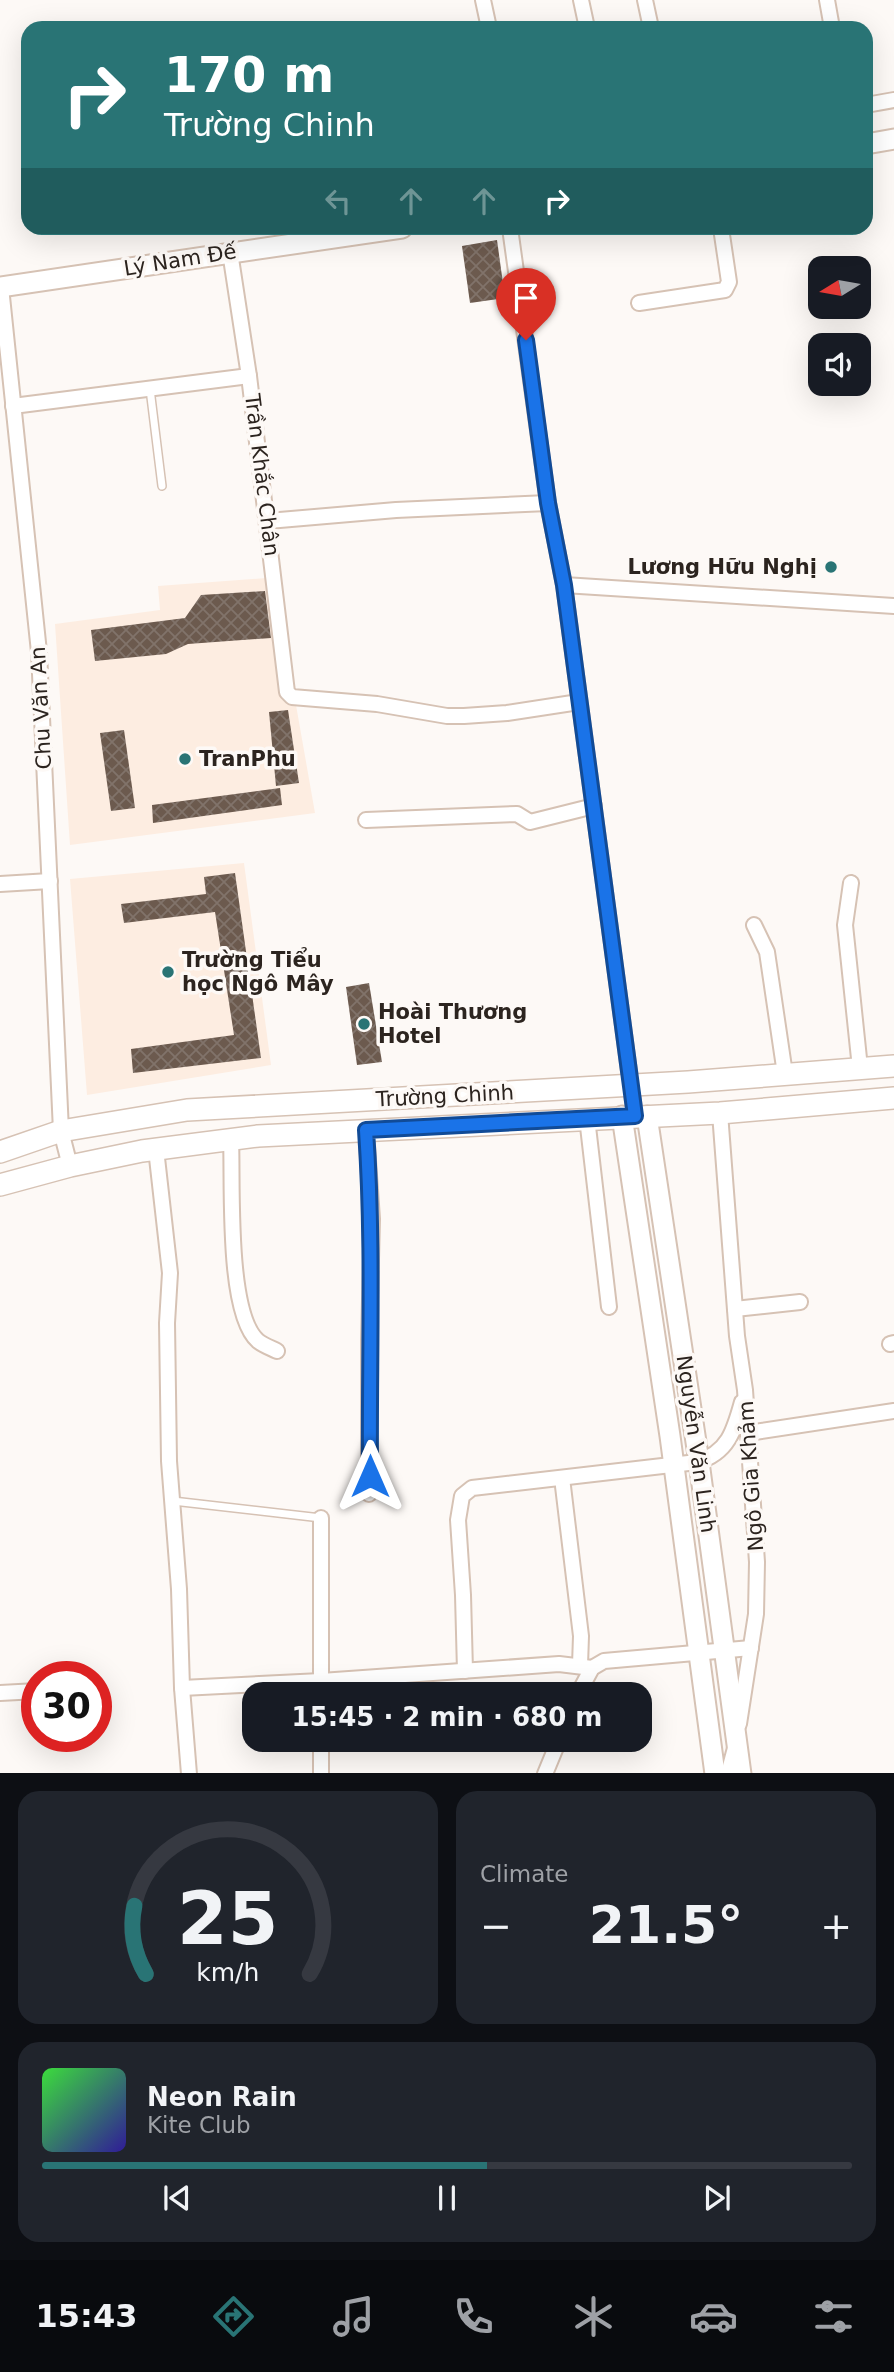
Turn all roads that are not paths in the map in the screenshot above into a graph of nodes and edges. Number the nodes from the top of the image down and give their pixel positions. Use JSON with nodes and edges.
{"nodes":[{"id":1,"x":484,"y":0,"type":"edge"},
{"id":2,"x":581,"y":0,"type":"edge"},
{"id":3,"x":645,"y":0,"type":"edge"},
{"id":4,"x":827,"y":0,"type":"edge"},
{"id":5,"x":488,"y":21,"type":"edge"},
{"id":6,"x":586,"y":21,"type":"edge"},
{"id":7,"x":650,"y":21,"type":"edge"},
{"id":8,"x":831,"y":21,"type":"edge"},
{"id":9,"x":894,"y":100,"type":"edge"},
{"id":10,"x":873,"y":104,"type":"edge"},
{"id":11,"x":894,"y":139,"type":"edge"},
{"id":12,"x":873,"y":143,"type":"edge"},
{"id":13,"x":352,"y":235,"type":"edge"},
{"id":14,"x":511,"y":235,"type":"edge"},
{"id":15,"x":722,"y":235,"type":"edge"},
{"id":16,"x":230,"y":252,"type":"junction"},
{"id":17,"x":1,"y":287,"type":"edge"},
{"id":18,"x":639,"y":303,"type":"dead end"},
{"id":19,"x":249,"y":376,"type":"junction"},
{"id":20,"x":150,"y":389,"type":"junction"},
{"id":21,"x":13,"y":406,"type":"junction"},
{"id":22,"x":162,"y":486,"type":"dead end"},
{"id":23,"x":548,"y":503,"type":"junction"},
{"id":24,"x":268,"y":521,"type":"junction"},
{"id":25,"x":564,"y":585,"type":"junction"},
{"id":26,"x":894,"y":606,"type":"edge"},
{"id":27,"x":579,"y":702,"type":"junction"},
{"id":28,"x":594,"y":806,"type":"junction"},
{"id":29,"x":366,"y":820,"type":"dead end"},
{"id":30,"x":50,"y":881,"type":"junction"},
{"id":31,"x":851,"y":883,"type":"dead end"},
{"id":32,"x":0,"y":884,"type":"edge"},
{"id":33,"x":754,"y":925,"type":"dead end"},
{"id":34,"x":894,"y":1066,"type":"edge"},
{"id":35,"x":860,"y":1068,"type":"junction"},
{"id":36,"x":785,"y":1074,"type":"junction"},
{"id":37,"x":630,"y":1085,"type":"junction"},
{"id":38,"x":894,"y":1098,"type":"edge"},
{"id":39,"x":720,"y":1113,"type":"junction"},
{"id":40,"x":634,"y":1116,"type":"junction"},
{"id":41,"x":587,"y":1118,"type":"junction"},
{"id":42,"x":366,"y":1130,"type":"junction"},
{"id":43,"x":61,"y":1131,"type":"junction"},
{"id":44,"x":231,"y":1139,"type":"junction"},
{"id":45,"x":156,"y":1149,"type":"junction"},
{"id":46,"x":0,"y":1152,"type":"edge"},
{"id":47,"x":70,"y":1166,"type":"junction"},
{"id":48,"x":0,"y":1185,"type":"edge"},
{"id":49,"x":800,"y":1302,"type":"dead end"},
{"id":50,"x":609,"y":1307,"type":"dead end"},
{"id":51,"x":735,"y":1309,"type":"junction"},
{"id":52,"x":277,"y":1351,"type":"dead end"},
{"id":53,"x":745,"y":1390,"type":"junction"},
{"id":54,"x":894,"y":1411,"type":"edge"},
{"id":55,"x":748,"y":1433,"type":"junction"},
{"id":56,"x":699,"y":1461,"type":"junction"},
{"id":57,"x":674,"y":1465,"type":"junction"},
{"id":58,"x":562,"y":1478,"type":"junction"},
{"id":59,"x":369,"y":1494,"type":"dead end"},
{"id":60,"x":172,"y":1501,"type":"junction"},
{"id":61,"x":321,"y":1518,"type":"joint"},
{"id":62,"x":751,"y":1648,"type":"junction"},
{"id":63,"x":725,"y":1650,"type":"junction"},
{"id":64,"x":698,"y":1653,"type":"junction"},
{"id":65,"x":586,"y":1667,"type":"junction"},
{"id":66,"x":465,"y":1671,"type":"junction"},
{"id":67,"x":321,"y":1682,"type":"edge"},
{"id":68,"x":372,"y":1682,"type":"edge"},
{"id":69,"x":582,"y":1682,"type":"edge"},
{"id":70,"x":182,"y":1688,"type":"junction"},
{"id":71,"x":242,"y":1688,"type":"edge"},
{"id":72,"x":21,"y":1692,"type":"edge"},
{"id":73,"x":0,"y":1693,"type":"edge"},
{"id":74,"x":736,"y":1743,"type":"junction"},
{"id":75,"x":321,"y":1752,"type":"edge"},
{"id":76,"x":554,"y":1752,"type":"edge"},
{"id":77,"x":189,"y":1773,"type":"edge"},
{"id":78,"x":321,"y":1773,"type":"edge"},
{"id":79,"x":545,"y":1773,"type":"edge"},
{"id":80,"x":715,"y":1773,"type":"edge"},
{"id":81,"x":728,"y":1773,"type":"edge"},
{"id":82,"x":741,"y":1773,"type":"edge"}],
"edges":[{"from":1,"to":5,"type":"street"},
{"from":2,"to":6,"type":"street"},
{"from":3,"to":7,"type":"street"},
{"from":4,"to":8,"type":"street"},
{"from":9,"to":10,"type":"street"},
{"from":11,"to":12,"type":"street"},
{"from":13,"to":16,"type":"street","name":"Lý Nam Đế"},
{"from":14,"to":23,"type":"street"},
{"from":15,"to":18,"type":"street"},
{"from":16,"to":17,"type":"street","name":"Lý Nam Đế"},
{"from":16,"to":19,"type":"street","name":"Trần Khắc Chân"},
{"from":17,"to":21,"type":"street","name":"Chu Văn An"},
{"from":19,"to":20,"type":"street"},
{"from":19,"to":24,"type":"street","name":"Trần Khắc Chân"},
{"from":20,"to":21,"type":"street"},
{"from":20,"to":22,"type":"lane"},
{"from":21,"to":30,"type":"street","name":"Chu Văn An"},
{"from":23,"to":24,"type":"street"},
{"from":23,"to":25,"type":"street"},
{"from":24,"to":27,"type":"street","name":"Trần Khắc Chân"},
{"from":25,"to":26,"type":"street"},
{"from":25,"to":27,"type":"street"},
{"from":27,"to":28,"type":"street"},
{"from":28,"to":29,"type":"street"},
{"from":28,"to":37,"type":"street"},
{"from":30,"to":32,"type":"street"},
{"from":30,"to":43,"type":"street","name":"Chu Văn An"},
{"from":31,"to":35,"type":"street"},
{"from":33,"to":36,"type":"street"},
{"from":34,"to":35,"type":"main road","name":"Trường Chinh"},
{"from":35,"to":36,"type":"main road","name":"Trường Chinh"},
{"from":36,"to":37,"type":"main road","name":"Trường Chinh"},
{"from":37,"to":40,"type":"street"},
{"from":37,"to":43,"type":"main road","name":"Trường Chinh"},
{"from":38,"to":39,"type":"main road","name":"Trường Chinh"},
{"from":39,"to":40,"type":"main road","name":"Trường Chinh"},
{"from":39,"to":51,"type":"street","name":"Ngô Gia Khảm"},
{"from":40,"to":41,"type":"main road","name":"Trường Chinh"},
{"from":40,"to":56,"type":"street","name":"Nguyễn Văn Linh"},
{"from":40,"to":57,"type":"street","name":"Nguyễn Văn Linh"},
{"from":41,"to":42,"type":"main road","name":"Trường Chinh"},
{"from":41,"to":50,"type":"street"},
{"from":42,"to":44,"type":"main road","name":"Trường Chinh"},
{"from":42,"to":59,"type":"street"},
{"from":43,"to":46,"type":"main road","name":"Trường Chinh"},
{"from":43,"to":47,"type":"street","name":"Chu Văn An"},
{"from":44,"to":45,"type":"main road","name":"Trường Chinh"},
{"from":44,"to":52,"type":"street"},
{"from":45,"to":47,"type":"main road","name":"Trường Chinh"},
{"from":45,"to":60,"type":"street"},
{"from":47,"to":48,"type":"main road","name":"Trường Chinh"},
{"from":49,"to":51,"type":"street"},
{"from":51,"to":53,"type":"street","name":"Ngô Gia Khảm"},
{"from":53,"to":55,"type":"street","name":"Ngô Gia Khảm"},
{"from":53,"to":56,"type":"street"},
{"from":54,"to":55,"type":"street"},
{"from":55,"to":62,"type":"street","name":"Ngô Gia Khảm"},
{"from":56,"to":57,"type":"street"},
{"from":56,"to":63,"type":"street","name":"Nguyễn Văn Linh"},
{"from":57,"to":58,"type":"street"},
{"from":57,"to":64,"type":"street","name":"Nguyễn Văn Linh"},
{"from":58,"to":65,"type":"street"},
{"from":58,"to":66,"type":"street"},
{"from":60,"to":61,"type":"lane"},
{"from":60,"to":70,"type":"street"},
{"from":61,"to":67,"type":"street"},
{"from":62,"to":63,"type":"street"},
{"from":62,"to":74,"type":"street","name":"Ngô Gia Khảm"},
{"from":63,"to":64,"type":"street"},
{"from":63,"to":74,"type":"street","name":"Nguyễn Văn Linh"},
{"from":64,"to":65,"type":"street"},
{"from":64,"to":80,"type":"street","name":"Nguyễn Văn Linh"},
{"from":65,"to":66,"type":"street"},
{"from":65,"to":69,"type":"street"},
{"from":66,"to":68,"type":"street"},
{"from":70,"to":71,"type":"street"},
{"from":70,"to":77,"type":"street"},
{"from":72,"to":73,"type":"street"},
{"from":74,"to":81,"type":"street","name":"Ngô Gia Khảm"},
{"from":74,"to":82,"type":"street","name":"Nguyễn Văn Linh"},
{"from":75,"to":78,"type":"street"},
{"from":76,"to":79,"type":"street"}]}
